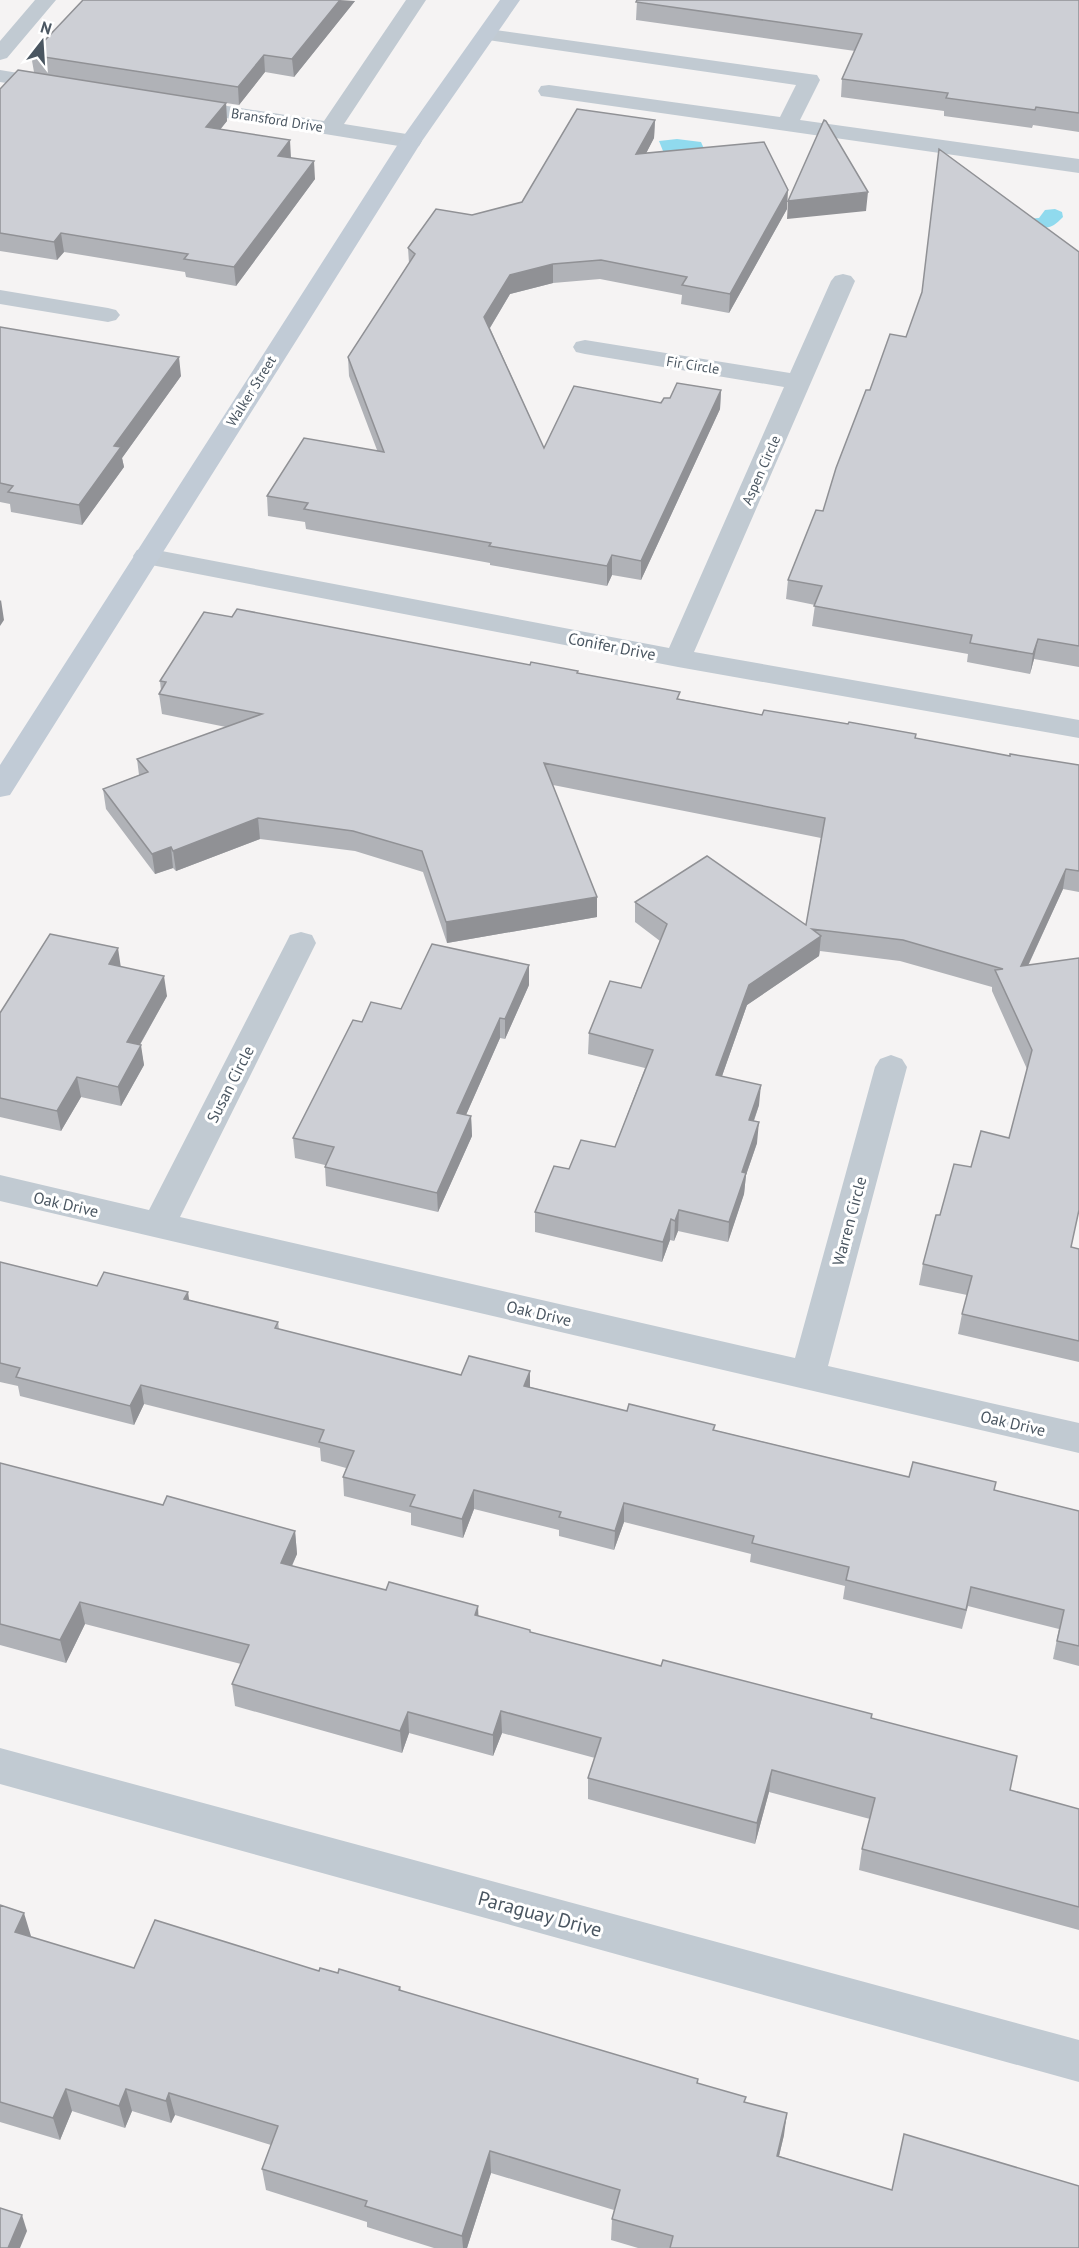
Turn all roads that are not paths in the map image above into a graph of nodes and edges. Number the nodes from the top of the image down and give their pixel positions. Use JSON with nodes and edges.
{"nodes":[{"id":1,"x":46,"y":0,"type":"edge"},
{"id":2,"x":416,"y":0,"type":"edge"},
{"id":3,"x":510,"y":0,"type":"edge"},
{"id":4,"x":488,"y":35,"type":"junction"},
{"id":5,"x":0,"y":54,"type":"edge"},
{"id":6,"x":0,"y":76,"type":"edge"},
{"id":7,"x":71,"y":87,"type":"edge"},
{"id":8,"x":549,"y":91,"type":"dead end"},
{"id":9,"x":165,"y":102,"type":"edge"},
{"id":10,"x":787,"y":125,"type":"junction"},
{"id":11,"x":330,"y":128,"type":"junction"},
{"id":12,"x":411,"y":141,"type":"junction"},
{"id":13,"x":1079,"y":166,"type":"edge"},
{"id":14,"x":843,"y":280,"type":"dead end"},
{"id":15,"x":0,"y":297,"type":"edge"},
{"id":16,"x":108,"y":315,"type":"dead end"},
{"id":17,"x":585,"y":347,"type":"dead end"},
{"id":18,"x":800,"y":382,"type":"junction"},
{"id":19,"x":146,"y":556,"type":"junction"},
{"id":20,"x":678,"y":658,"type":"junction"},
{"id":21,"x":1079,"y":729,"type":"edge"},
{"id":22,"x":0,"y":788,"type":"edge"},
{"id":23,"x":301,"y":943,"type":"dead end"},
{"id":24,"x":891,"y":1067,"type":"dead end"},
{"id":25,"x":0,"y":1188,"type":"edge"},
{"id":26,"x":158,"y":1226,"type":"junction"},
{"id":27,"x":808,"y":1375,"type":"junction"},
{"id":28,"x":1079,"y":1438,"type":"edge"},
{"id":29,"x":0,"y":1766,"type":"edge"},
{"id":30,"x":1079,"y":2061,"type":"edge"}],
"edges":[{"from":1,"to":5,"type":"street"},
{"from":2,"to":11,"type":"street"},
{"from":3,"to":4,"type":"main road","name":"Walker Street"},
{"from":4,"to":10,"type":"street"},
{"from":4,"to":12,"type":"main road","name":"Walker Street"},
{"from":6,"to":7,"type":"street"},
{"from":8,"to":10,"type":"street"},
{"from":9,"to":11,"type":"street","name":"Bransford Drive"},
{"from":10,"to":13,"type":"street"},
{"from":11,"to":12,"type":"street","name":"Bransford Drive"},
{"from":12,"to":19,"type":"main road","name":"Walker Street"},
{"from":14,"to":18,"type":"street","name":"Aspen Circle"},
{"from":15,"to":16,"type":"street"},
{"from":17,"to":18,"type":"street","name":"Fir Circle"},
{"from":18,"to":20,"type":"street","name":"Aspen Circle"},
{"from":19,"to":20,"type":"street","name":"Conifer Drive"},
{"from":19,"to":22,"type":"main road","name":"Walker Street"},
{"from":20,"to":21,"type":"street","name":"Conifer Drive"},
{"from":23,"to":26,"type":"street","name":"Susan Circle"},
{"from":24,"to":27,"type":"street","name":"Warren Circle"},
{"from":25,"to":26,"type":"street","name":"Oak Drive"},
{"from":26,"to":27,"type":"street","name":"Oak Drive"},
{"from":27,"to":28,"type":"street","name":"Oak Drive"},
{"from":29,"to":30,"type":"street","name":"Paraguay Drive"}]}
